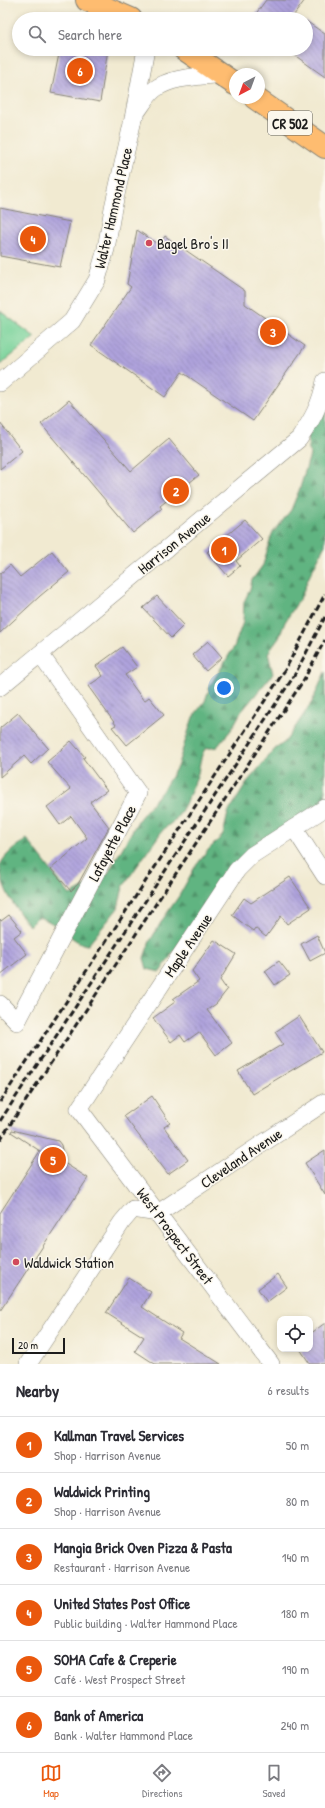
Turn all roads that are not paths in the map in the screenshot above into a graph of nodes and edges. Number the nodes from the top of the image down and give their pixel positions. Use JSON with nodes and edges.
{"nodes":[{"id":1,"x":87,"y":0,"type":"edge"},
{"id":2,"x":115,"y":12,"type":"edge"},
{"id":3,"x":145,"y":56,"type":"edge"},
{"id":4,"x":194,"y":56,"type":"edge"},
{"id":5,"x":228,"y":79,"type":"edge"},
{"id":6,"x":264,"y":104,"type":"edge"},
{"id":7,"x":134,"y":114,"type":"junction"},
{"id":8,"x":325,"y":147,"type":"edge"},
{"id":9,"x":325,"y":381,"type":"edge"},
{"id":10,"x":0,"y":383,"type":"edge"},
{"id":11,"x":40,"y":654,"type":"junction"},
{"id":12,"x":0,"y":687,"type":"edge"},
{"id":13,"x":325,"y":808,"type":"edge"},
{"id":14,"x":294,"y":828,"type":"junction"},
{"id":15,"x":325,"y":876,"type":"edge"},
{"id":16,"x":0,"y":1004,"type":"edge"},
{"id":17,"x":325,"y":1102,"type":"edge"},
{"id":18,"x":78,"y":1108,"type":"joint"},
{"id":19,"x":158,"y":1213,"type":"junction"},
{"id":20,"x":28,"y":1364,"type":"edge"},
{"id":21,"x":271,"y":1364,"type":"edge"}],
"edges":[{"from":1,"to":2,"type":"main road"},
{"from":3,"to":7,"type":"street","name":"Walter Hammond Place"},
{"from":4,"to":5,"type":"main road"},
{"from":5,"to":7,"type":"street","name":"Walter Hammond Place"},
{"from":6,"to":8,"type":"main road","number":"CR 502"},
{"from":7,"to":10,"type":"street","name":"Walter Hammond Place"},
{"from":9,"to":11,"type":"street","name":"Harrison Avenue"},
{"from":11,"to":12,"type":"street","name":"Harrison Avenue"},
{"from":11,"to":16,"type":"street","name":"Lafayette Place"},
{"from":13,"to":14,"type":"street","name":"Maple Avenue"},
{"from":14,"to":15,"type":"street"},
{"from":14,"to":18,"type":"street","name":"Maple Avenue"},
{"from":17,"to":19,"type":"street","name":"Cleveland Avenue"},
{"from":18,"to":19,"type":"street","name":"West Prospect Street"},
{"from":19,"to":20,"type":"street"},
{"from":19,"to":21,"type":"street","name":"West Prospect Street"}]}
